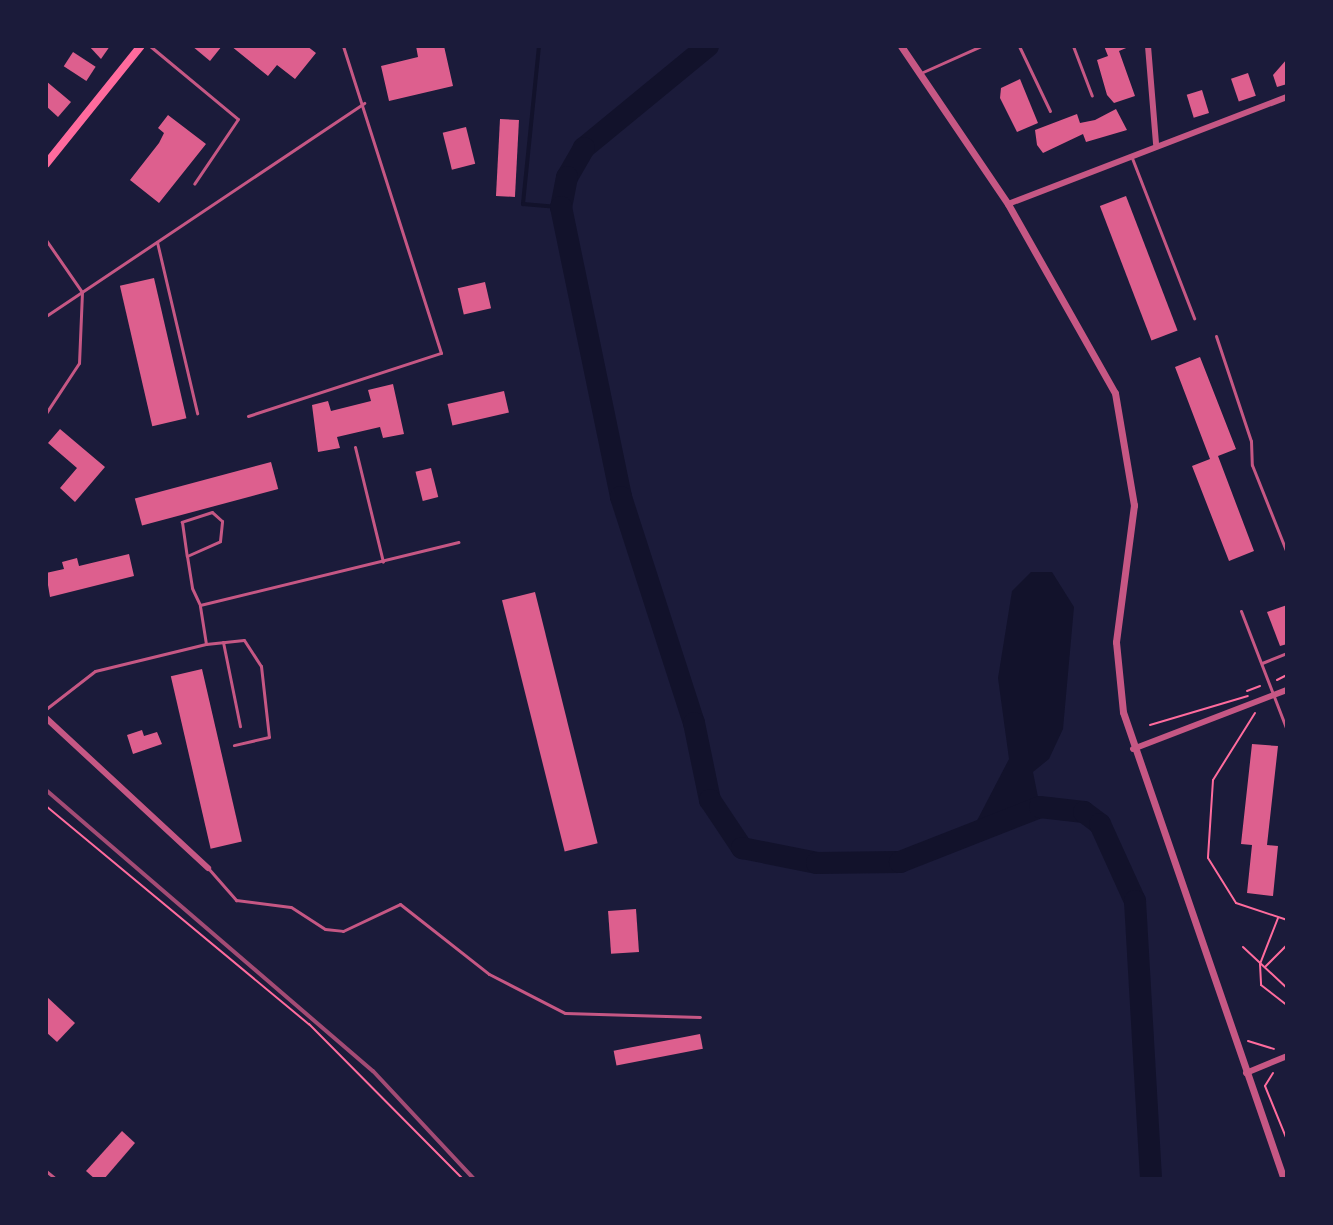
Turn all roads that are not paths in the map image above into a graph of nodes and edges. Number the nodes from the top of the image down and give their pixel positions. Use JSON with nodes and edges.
{"nodes":[{"id":1,"x":141,"y":46,"type":"edge"},
{"id":2,"x":150,"y":46,"type":"edge"},
{"id":3,"x":343,"y":46,"type":"edge"},
{"id":4,"x":901,"y":46,"type":"edge"},
{"id":5,"x":981,"y":46,"type":"edge"},
{"id":6,"x":1019,"y":46,"type":"edge"},
{"id":7,"x":1073,"y":46,"type":"edge"},
{"id":8,"x":1148,"y":46,"type":"edge"},
{"id":9,"x":923,"y":72,"type":"junction"},
{"id":10,"x":1092,"y":96,"type":"dead end"},
{"id":11,"x":1287,"y":97,"type":"edge"},
{"id":12,"x":364,"y":103,"type":"junction"},
{"id":13,"x":1050,"y":111,"type":"dead end"},
{"id":14,"x":1156,"y":144,"type":"junction"},
{"id":15,"x":1130,"y":155,"type":"junction"},
{"id":16,"x":46,"y":164,"type":"edge"},
{"id":17,"x":194,"y":184,"type":"dead end"},
{"id":18,"x":1008,"y":204,"type":"junction"},
{"id":19,"x":46,"y":240,"type":"edge"},
{"id":20,"x":157,"y":242,"type":"junction"},
{"id":21,"x":82,"y":292,"type":"junction"},
{"id":22,"x":46,"y":315,"type":"edge"},
{"id":23,"x":1194,"y":318,"type":"dead end"},
{"id":24,"x":1216,"y":336,"type":"dead end"},
{"id":25,"x":46,"y":413,"type":"edge"},
{"id":26,"x":197,"y":413,"type":"dead end"},
{"id":27,"x":248,"y":416,"type":"dead end"},
{"id":28,"x":355,"y":447,"type":"dead end"},
{"id":29,"x":458,"y":542,"type":"dead end"},
{"id":30,"x":1287,"y":553,"type":"edge"},
{"id":31,"x":187,"y":556,"type":"junction"},
{"id":32,"x":383,"y":562,"type":"junction"},
{"id":33,"x":200,"y":605,"type":"junction"},
{"id":34,"x":1241,"y":611,"type":"dead end"},
{"id":35,"x":223,"y":642,"type":"junction"},
{"id":36,"x":206,"y":644,"type":"junction"},
{"id":37,"x":1287,"y":653,"type":"edge"},
{"id":38,"x":1262,"y":663,"type":"junction"},
{"id":39,"x":1287,"y":690,"type":"edge"},
{"id":40,"x":1275,"y":695,"type":"junction"},
{"id":41,"x":46,"y":709,"type":"edge"},
{"id":42,"x":46,"y":718,"type":"edge"},
{"id":43,"x":240,"y":726,"type":"dead end"},
{"id":44,"x":1287,"y":730,"type":"edge"},
{"id":45,"x":234,"y":745,"type":"dead end"},
{"id":46,"x":1133,"y":749,"type":"junction"},
{"id":47,"x":208,"y":868,"type":"joint"},
{"id":48,"x":700,"y":1017,"type":"dead end"},
{"id":49,"x":1287,"y":1056,"type":"edge"},
{"id":50,"x":1245,"y":1073,"type":"junction"},
{"id":51,"x":46,"y":1171,"type":"edge"},
{"id":52,"x":56,"y":1179,"type":"edge"},
{"id":53,"x":1284,"y":1179,"type":"edge"}],
"edges":[{"from":1,"to":16,"type":"main road"},
{"from":2,"to":17,"type":"lane"},
{"from":3,"to":12,"type":"lane"},
{"from":4,"to":9,"type":"street"},
{"from":5,"to":9,"type":"lane"},
{"from":6,"to":13,"type":"lane"},
{"from":7,"to":10,"type":"lane"},
{"from":8,"to":14,"type":"street"},
{"from":9,"to":18,"type":"street"},
{"from":11,"to":14,"type":"street"},
{"from":12,"to":20,"type":"lane"},
{"from":12,"to":27,"type":"lane"},
{"from":14,"to":15,"type":"street"},
{"from":15,"to":18,"type":"street"},
{"from":15,"to":23,"type":"lane"},
{"from":18,"to":46,"type":"street"},
{"from":19,"to":21,"type":"lane"},
{"from":20,"to":21,"type":"lane"},
{"from":20,"to":26,"type":"lane"},
{"from":21,"to":22,"type":"lane"},
{"from":21,"to":25,"type":"lane"},
{"from":24,"to":30,"type":"lane"},
{"from":28,"to":32,"type":"lane"},
{"from":29,"to":32,"type":"lane"},
{"from":31,"to":31,"type":"lane"},
{"from":31,"to":33,"type":"lane"},
{"from":32,"to":33,"type":"lane"},
{"from":33,"to":36,"type":"lane"},
{"from":34,"to":38,"type":"lane"},
{"from":35,"to":36,"type":"lane"},
{"from":35,"to":43,"type":"lane"},
{"from":35,"to":45,"type":"lane"},
{"from":36,"to":41,"type":"lane"},
{"from":37,"to":38,"type":"lane"},
{"from":38,"to":40,"type":"lane"},
{"from":39,"to":40,"type":"street"},
{"from":40,"to":44,"type":"lane"},
{"from":40,"to":46,"type":"street"},
{"from":42,"to":47,"type":"street"},
{"from":46,"to":50,"type":"street"},
{"from":47,"to":48,"type":"lane"},
{"from":49,"to":50,"type":"street"},
{"from":50,"to":53,"type":"street"},
{"from":51,"to":52,"type":"lane"}]}
